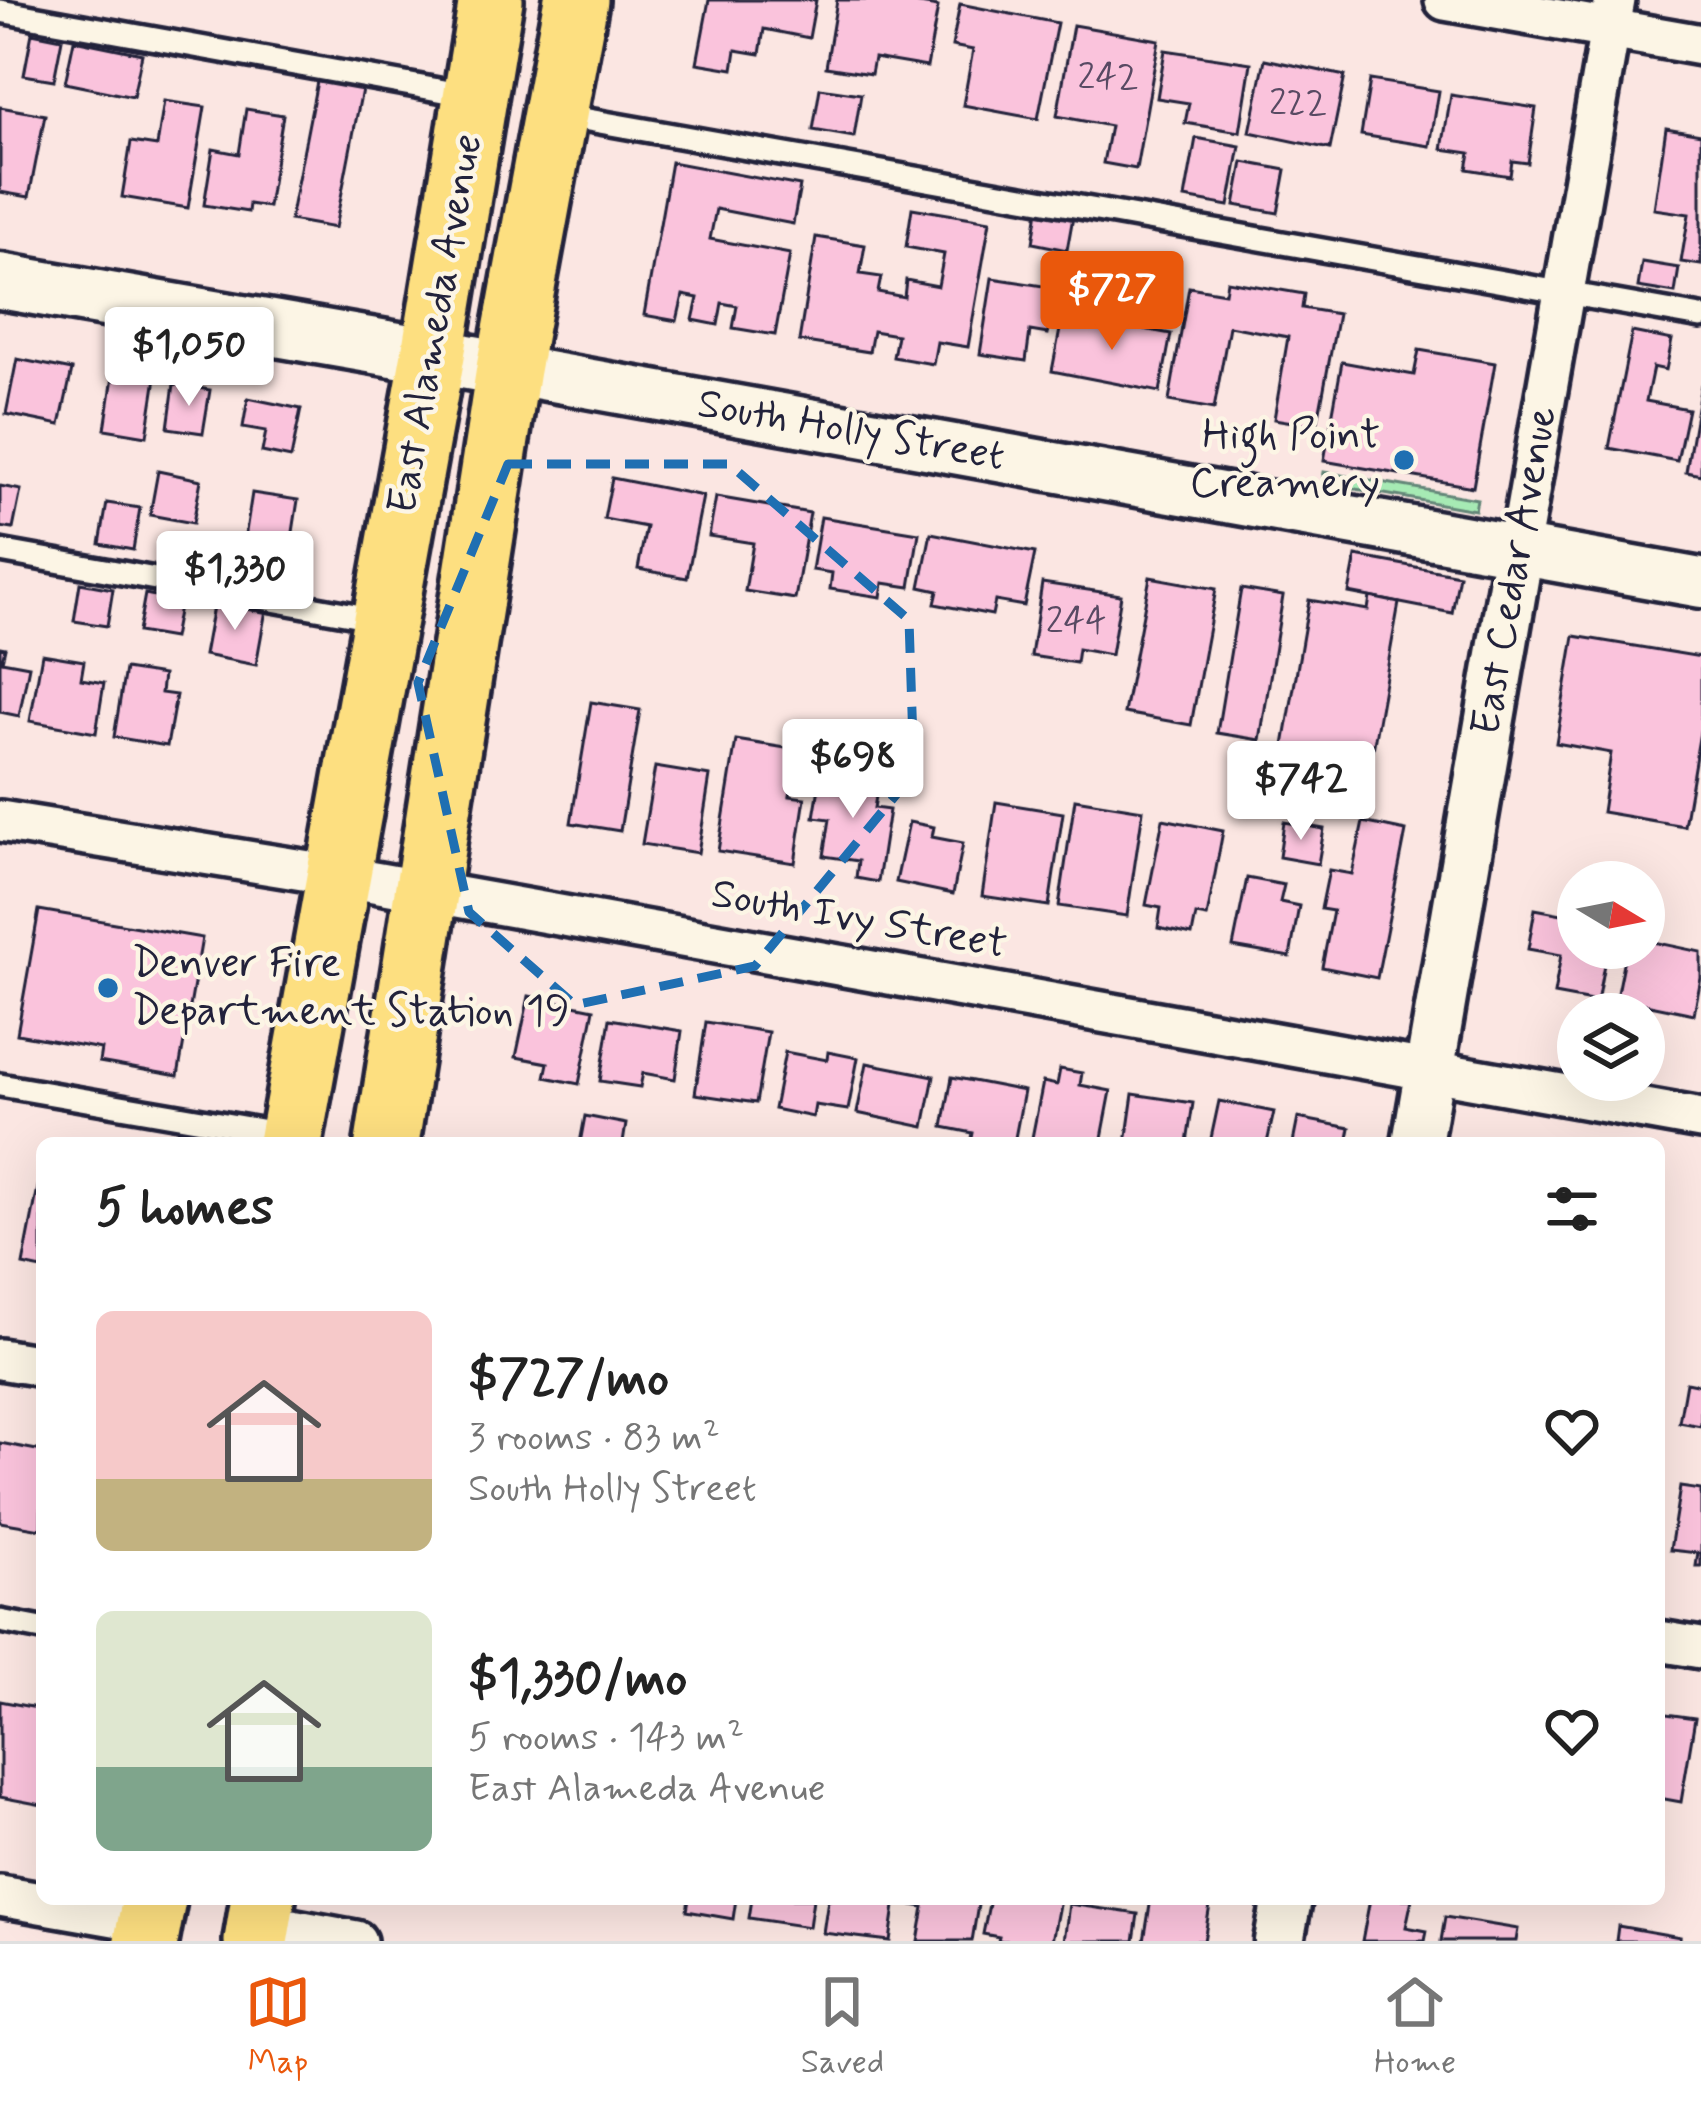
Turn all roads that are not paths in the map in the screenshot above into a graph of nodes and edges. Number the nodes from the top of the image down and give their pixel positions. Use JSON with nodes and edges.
{"nodes":[{"id":1,"x":491,"y":0,"type":"edge"},
{"id":2,"x":576,"y":0,"type":"edge"},
{"id":3,"x":1445,"y":0,"type":"edge"},
{"id":4,"x":0,"y":11,"type":"edge"},
{"id":5,"x":1612,"y":15,"type":"edge"},
{"id":6,"x":1701,"y":45,"type":"edge"},
{"id":7,"x":475,"y":96,"type":"junction"},
{"id":8,"x":554,"y":114,"type":"junction"},
{"id":9,"x":0,"y":281,"type":"edge"},
{"id":10,"x":1564,"y":292,"type":"junction"},
{"id":11,"x":1701,"y":316,"type":"edge"},
{"id":12,"x":433,"y":355,"type":"junction"},
{"id":13,"x":508,"y":369,"type":"junction"},
{"id":14,"x":1519,"y":550,"type":"junction"},
{"id":15,"x":0,"y":551,"type":"edge"},
{"id":16,"x":1701,"y":583,"type":"edge"},
{"id":17,"x":384,"y":620,"type":"junction"},
{"id":18,"x":0,"y":821,"type":"edge"},
{"id":19,"x":340,"y":875,"type":"junction"},
{"id":20,"x":426,"y":891,"type":"junction"},
{"id":21,"x":1430,"y":1071,"type":"junction"},
{"id":22,"x":0,"y":1085,"type":"edge"},
{"id":23,"x":1701,"y":1119,"type":"edge"},
{"id":24,"x":280,"y":1137,"type":"edge"},
{"id":25,"x":291,"y":1137,"type":"edge"},
{"id":26,"x":388,"y":1137,"type":"edge"},
{"id":27,"x":1418,"y":1137,"type":"edge"},
{"id":28,"x":0,"y":1359,"type":"edge"},
{"id":29,"x":36,"y":1365,"type":"edge"},
{"id":30,"x":0,"y":1621,"type":"edge"},
{"id":31,"x":36,"y":1628,"type":"edge"},
{"id":32,"x":1665,"y":1642,"type":"edge"},
{"id":33,"x":1701,"y":1648,"type":"edge"},
{"id":34,"x":0,"y":1896,"type":"edge"},
{"id":35,"x":36,"y":1902,"type":"edge"},
{"id":36,"x":54,"y":1905,"type":"edge"},
{"id":37,"x":1286,"y":1905,"type":"edge"},
{"id":38,"x":150,"y":1921,"type":"edge"},
{"id":39,"x":259,"y":1921,"type":"edge"},
{"id":40,"x":356,"y":1941,"type":"edge"},
{"id":41,"x":1280,"y":1941,"type":"edge"}],
"edges":[{"from":1,"to":7,"type":"main road","name":"East Alameda Avenue"},
{"from":2,"to":8,"type":"main road","name":"East Alameda Avenue"},
{"from":3,"to":5,"type":"street"},
{"from":4,"to":7,"type":"lane"},
{"from":5,"to":6,"type":"street"},
{"from":5,"to":10,"type":"street","name":"East Cedar Avenue"},
{"from":7,"to":12,"type":"main road","name":"East Alameda Avenue"},
{"from":8,"to":10,"type":"lane"},
{"from":8,"to":13,"type":"main road","name":"East Alameda Avenue"},
{"from":9,"to":12,"type":"main road","name":"South Holly Street"},
{"from":10,"to":11,"type":"lane"},
{"from":10,"to":14,"type":"street","name":"East Cedar Avenue"},
{"from":12,"to":13,"type":"main road","name":"South Holly Street"},
{"from":12,"to":17,"type":"main road","name":"East Alameda Avenue"},
{"from":13,"to":14,"type":"street","name":"South Holly Street"},
{"from":13,"to":20,"type":"main road","name":"East Alameda Avenue"},
{"from":14,"to":16,"type":"street","name":"South Holly Street"},
{"from":14,"to":21,"type":"street","name":"East Cedar Avenue"},
{"from":15,"to":17,"type":"lane"},
{"from":17,"to":19,"type":"main road","name":"East Alameda Avenue"},
{"from":18,"to":19,"type":"street","name":"South Ivy Street"},
{"from":19,"to":20,"type":"street","name":"South Ivy Street"},
{"from":19,"to":25,"type":"main road","name":"East Alameda Avenue"},
{"from":20,"to":21,"type":"street","name":"South Ivy Street"},
{"from":20,"to":26,"type":"main road","name":"East Alameda Avenue"},
{"from":21,"to":23,"type":"street","name":"South Ivy Street"},
{"from":21,"to":27,"type":"street","name":"East Cedar Avenue"},
{"from":22,"to":24,"type":"lane"},
{"from":28,"to":29,"type":"street"},
{"from":30,"to":31,"type":"lane"},
{"from":32,"to":33,"type":"street"},
{"from":34,"to":35,"type":"street"},
{"from":36,"to":38,"type":"street"},
{"from":37,"to":41,"type":"street"},
{"from":39,"to":40,"type":"street"}]}
